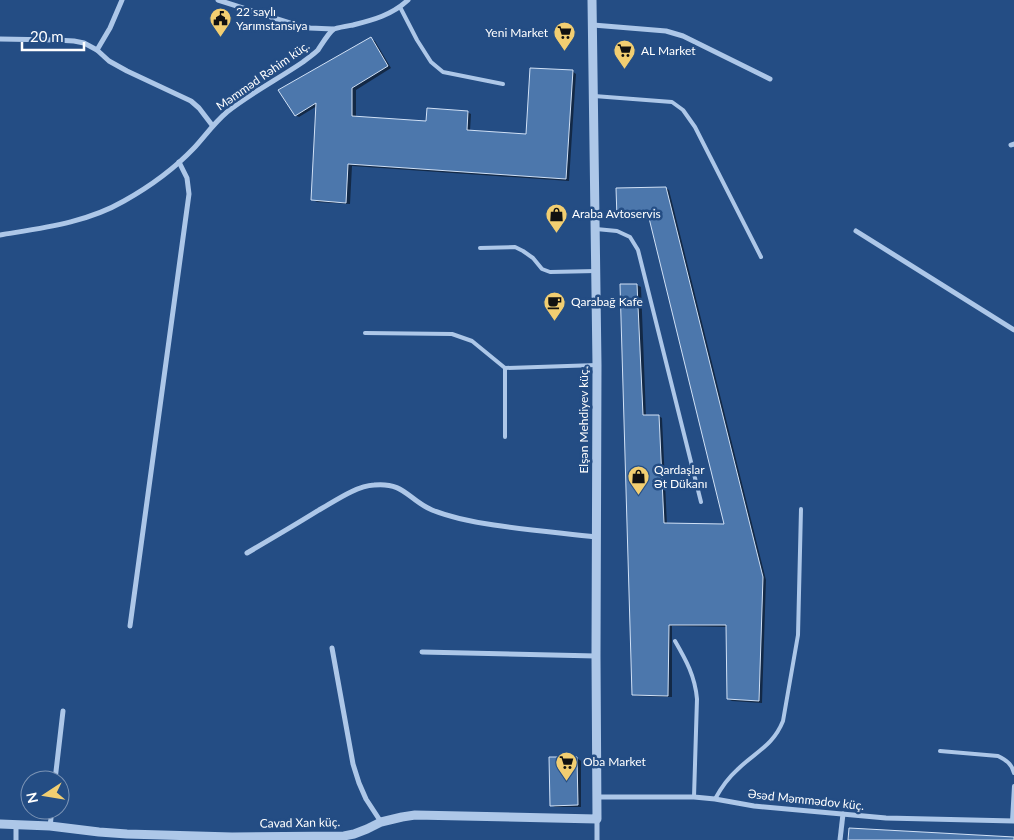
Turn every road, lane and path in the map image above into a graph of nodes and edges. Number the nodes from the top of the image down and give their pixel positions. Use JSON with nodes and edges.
{"nodes":[{"id":1,"x":122,"y":0,"type":"edge"},
{"id":2,"x":218,"y":0,"type":"edge"},
{"id":3,"x":408,"y":0,"type":"edge"},
{"id":4,"x":592,"y":0,"type":"edge"},
{"id":5,"x":400,"y":7,"type":"junction"},
{"id":6,"x":593,"y":25,"type":"junction"},
{"id":7,"x":334,"y":29,"type":"junction"},
{"id":8,"x":0,"y":39,"type":"edge"},
{"id":9,"x":97,"y":50,"type":"junction"},
{"id":10,"x":770,"y":79,"type":"dead end"},
{"id":11,"x":503,"y":84,"type":"dead end"},
{"id":12,"x":594,"y":96,"type":"junction"},
{"id":13,"x":212,"y":125,"type":"junction"},
{"id":14,"x":179,"y":162,"type":"junction"},
{"id":15,"x":596,"y":229,"type":"junction"},
{"id":16,"x":856,"y":231,"type":"dead end"},
{"id":17,"x":0,"y":235,"type":"edge"},
{"id":18,"x":480,"y":248,"type":"dead end"},
{"id":19,"x":761,"y":256,"type":"dead end"},
{"id":20,"x":596,"y":271,"type":"junction"},
{"id":21,"x":1014,"y":330,"type":"edge"},
{"id":22,"x":365,"y":333,"type":"dead end"},
{"id":23,"x":597,"y":365,"type":"junction"},
{"id":24,"x":505,"y":368,"type":"junction"},
{"id":25,"x":505,"y":437,"type":"dead end"},
{"id":26,"x":701,"y":502,"type":"dead end"},
{"id":27,"x":801,"y":508,"type":"dead end"},
{"id":28,"x":596,"y":537,"type":"junction"},
{"id":29,"x":247,"y":553,"type":"dead end"},
{"id":30,"x":130,"y":626,"type":"dead end"},
{"id":31,"x":676,"y":641,"type":"dead end"},
{"id":32,"x":332,"y":648,"type":"dead end"},
{"id":33,"x":422,"y":652,"type":"dead end"},
{"id":34,"x":596,"y":656,"type":"junction"},
{"id":35,"x":62,"y":711,"type":"dead end"},
{"id":36,"x":940,"y":751,"type":"dead end"},
{"id":37,"x":56,"y":770,"type":"edge"},
{"id":38,"x":1014,"y":773,"type":"edge"},
{"id":39,"x":1014,"y":786,"type":"edge"},
{"id":40,"x":597,"y":797,"type":"junction"},
{"id":41,"x":694,"y":797,"type":"junction"},
{"id":42,"x":716,"y":799,"type":"junction"},
{"id":43,"x":843,"y":814,"type":"junction"},
{"id":44,"x":597,"y":819,"type":"junction"},
{"id":45,"x":51,"y":820,"type":"edge"},
{"id":46,"x":1013,"y":821,"type":"edge"},
{"id":47,"x":382,"y":822,"type":"junction"},
{"id":48,"x":0,"y":824,"type":"edge"},
{"id":49,"x":16,"y":824,"type":"junction"},
{"id":50,"x":50,"y":826,"type":"junction"},
{"id":51,"x":232,"y":839,"type":"edge"},
{"id":52,"x":16,"y":840,"type":"edge"},
{"id":53,"x":597,"y":840,"type":"edge"},
{"id":54,"x":840,"y":840,"type":"edge"}],
"edges":[{"from":1,"to":9,"type":"street"},
{"from":2,"to":7,"type":"street"},
{"from":3,"to":5,"type":"street"},
{"from":4,"to":6,"type":"street","name":"Elşən Mehdiyev küç."},
{"from":5,"to":7,"type":"street"},
{"from":5,"to":11,"type":"lane"},
{"from":6,"to":10,"type":"street"},
{"from":6,"to":12,"type":"street","name":"Elşən Mehdiyev küç."},
{"from":7,"to":13,"type":"street","name":"Məmməd Rəhim küç."},
{"from":8,"to":9,"type":"street"},
{"from":9,"to":13,"type":"street"},
{"from":12,"to":15,"type":"street","name":"Elşən Mehdiyev küç."},
{"from":12,"to":19,"type":"lane"},
{"from":13,"to":14,"type":"street","name":"Məmməd Rəhim küç."},
{"from":14,"to":17,"type":"street","name":"Məmməd Rəhim küç."},
{"from":14,"to":30,"type":"street"},
{"from":15,"to":20,"type":"street","name":"Elşən Mehdiyev küç."},
{"from":15,"to":26,"type":"lane"},
{"from":16,"to":21,"type":"street"},
{"from":18,"to":20,"type":"lane"},
{"from":20,"to":23,"type":"street","name":"Elşən Mehdiyev küç."},
{"from":22,"to":24,"type":"lane"},
{"from":23,"to":24,"type":"lane"},
{"from":23,"to":28,"type":"street","name":"Elşən Mehdiyev küç."},
{"from":24,"to":25,"type":"lane"},
{"from":27,"to":42,"type":"lane"},
{"from":28,"to":29,"type":"street"},
{"from":28,"to":34,"type":"street","name":"Elşən Mehdiyev küç."},
{"from":31,"to":41,"type":"lane"},
{"from":32,"to":47,"type":"street"},
{"from":33,"to":34,"type":"street"},
{"from":34,"to":40,"type":"street","name":"Elşən Mehdiyev küç."},
{"from":35,"to":37,"type":"street"},
{"from":36,"to":38,"type":"lane"},
{"from":39,"to":46,"type":"lane"},
{"from":40,"to":41,"type":"street","name":"Əsəd Məmmədov küç."},
{"from":40,"to":44,"type":"street","name":"Elşən Mehdiyev küç."},
{"from":41,"to":42,"type":"street","name":"Əsəd Məmmədov küç."},
{"from":42,"to":43,"type":"street","name":"Əsəd Məmmədov küç."},
{"from":43,"to":46,"type":"street","name":"Əsəd Məmmədov küç."},
{"from":43,"to":54,"type":"street"},
{"from":44,"to":47,"type":"street","name":"Cavad Xan küç."},
{"from":44,"to":53,"type":"street","name":"Elşən Mehdiyev küç."},
{"from":45,"to":50,"type":"street"},
{"from":47,"to":51,"type":"street","name":"Cavad Xan küç."},
{"from":48,"to":49,"type":"street","name":"Cavad Xan küç."},
{"from":49,"to":50,"type":"street","name":"Cavad Xan küç."},
{"from":49,"to":52,"type":"street"},
{"from":50,"to":51,"type":"street","name":"Cavad Xan küç."}]}
